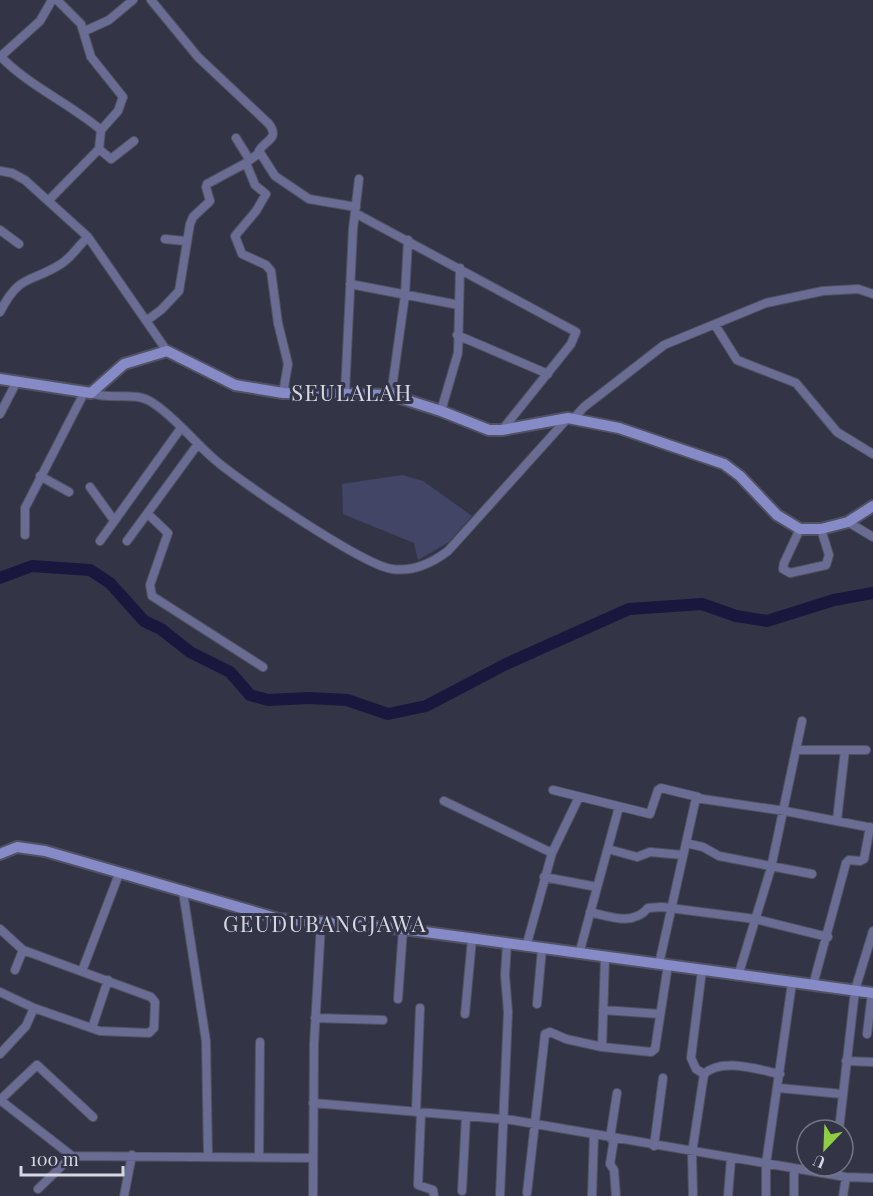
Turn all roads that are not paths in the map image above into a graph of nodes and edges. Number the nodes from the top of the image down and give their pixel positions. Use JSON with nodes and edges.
{"nodes":[{"id":1,"x":52,"y":0,"type":"edge"},
{"id":2,"x":57,"y":0,"type":"edge"},
{"id":3,"x":133,"y":0,"type":"edge"},
{"id":4,"x":151,"y":0,"type":"edge"},
{"id":5,"x":85,"y":31,"type":"junction"},
{"id":6,"x":0,"y":56,"type":"edge"},
{"id":7,"x":101,"y":130,"type":"junction"},
{"id":8,"x":236,"y":138,"type":"dead end"},
{"id":9,"x":134,"y":141,"type":"dead end"},
{"id":10,"x":99,"y":148,"type":"junction"},
{"id":11,"x":260,"y":153,"type":"junction"},
{"id":12,"x":247,"y":161,"type":"junction"},
{"id":13,"x":0,"y":171,"type":"edge"},
{"id":14,"x":359,"y":178,"type":"dead end"},
{"id":15,"x":48,"y":201,"type":"junction"},
{"id":16,"x":356,"y":210,"type":"junction"},
{"id":17,"x":0,"y":230,"type":"edge"},
{"id":18,"x":88,"y":237,"type":"junction"},
{"id":19,"x":165,"y":239,"type":"dead end"},
{"id":20,"x":408,"y":240,"type":"junction"},
{"id":21,"x":185,"y":242,"type":"junction"},
{"id":22,"x":19,"y":244,"type":"dead end"},
{"id":23,"x":460,"y":268,"type":"junction"},
{"id":24,"x":350,"y":284,"type":"junction"},
{"id":25,"x":873,"y":294,"type":"edge"},
{"id":26,"x":405,"y":295,"type":"junction"},
{"id":27,"x":459,"y":305,"type":"junction"},
{"id":28,"x":0,"y":312,"type":"edge"},
{"id":29,"x":146,"y":321,"type":"junction"},
{"id":30,"x":715,"y":325,"type":"junction"},
{"id":31,"x":457,"y":334,"type":"junction"},
{"id":32,"x":167,"y":351,"type":"junction"},
{"id":33,"x":548,"y":374,"type":"junction"},
{"id":34,"x":0,"y":379,"type":"edge"},
{"id":35,"x":16,"y":383,"type":"junction"},
{"id":36,"x":88,"y":393,"type":"junction"},
{"id":37,"x":283,"y":393,"type":"junction"},
{"id":38,"x":345,"y":393,"type":"junction"},
{"id":39,"x":391,"y":395,"type":"junction"},
{"id":40,"x":441,"y":411,"type":"junction"},
{"id":41,"x":0,"y":414,"type":"edge"},
{"id":42,"x":571,"y":418,"type":"junction"},
{"id":43,"x":181,"y":428,"type":"junction"},
{"id":44,"x":502,"y":430,"type":"junction"},
{"id":45,"x":198,"y":444,"type":"junction"},
{"id":46,"x":873,"y":454,"type":"edge"},
{"id":47,"x":40,"y":476,"type":"junction"},
{"id":48,"x":90,"y":487,"type":"dead end"},
{"id":49,"x":69,"y":492,"type":"dead end"},
{"id":50,"x":873,"y":506,"type":"edge"},
{"id":51,"x":148,"y":514,"type":"junction"},
{"id":52,"x":113,"y":519,"type":"junction"},
{"id":53,"x":848,"y":522,"type":"junction"},
{"id":54,"x":800,"y":529,"type":"junction"},
{"id":55,"x":820,"y":529,"type":"junction"},
{"id":56,"x":25,"y":535,"type":"dead end"},
{"id":57,"x":873,"y":537,"type":"edge"},
{"id":58,"x":100,"y":540,"type":"dead end"},
{"id":59,"x":127,"y":541,"type":"dead end"},
{"id":60,"x":263,"y":667,"type":"dead end"},
{"id":61,"x":802,"y":721,"type":"dead end"},
{"id":62,"x":797,"y":750,"type":"junction"},
{"id":63,"x":845,"y":750,"type":"junction"},
{"id":64,"x":866,"y":750,"type":"dead end"},
{"id":65,"x":553,"y":790,"type":"dead end"},
{"id":66,"x":579,"y":797,"type":"junction"},
{"id":67,"x":698,"y":797,"type":"junction"},
{"id":68,"x":444,"y":801,"type":"dead end"},
{"id":69,"x":619,"y":807,"type":"junction"},
{"id":70,"x":784,"y":811,"type":"junction"},
{"id":71,"x":837,"y":820,"type":"junction"},
{"id":72,"x":871,"y":828,"type":"edge"},
{"id":73,"x":686,"y":843,"type":"junction"},
{"id":74,"x":608,"y":849,"type":"junction"},
{"id":75,"x":552,"y":853,"type":"junction"},
{"id":76,"x":0,"y":854,"type":"edge"},
{"id":77,"x":684,"y":855,"type":"junction"},
{"id":78,"x":771,"y":868,"type":"junction"},
{"id":79,"x":119,"y":874,"type":"junction"},
{"id":80,"x":812,"y":874,"type":"dead end"},
{"id":81,"x":543,"y":877,"type":"junction"},
{"id":82,"x":597,"y":887,"type":"junction"},
{"id":83,"x":183,"y":892,"type":"junction"},
{"id":84,"x":673,"y":909,"type":"junction"},
{"id":85,"x":590,"y":912,"type":"junction"},
{"id":86,"x":755,"y":919,"type":"junction"},
{"id":87,"x":321,"y":924,"type":"junction"},
{"id":88,"x":0,"y":929,"type":"edge"},
{"id":89,"x":404,"y":929,"type":"junction"},
{"id":90,"x":873,"y":931,"type":"edge"},
{"id":91,"x":828,"y":937,"type":"junction"},
{"id":92,"x":472,"y":939,"type":"junction"},
{"id":93,"x":507,"y":944,"type":"junction"},
{"id":94,"x":526,"y":947,"type":"junction"},
{"id":95,"x":542,"y":949,"type":"junction"},
{"id":96,"x":23,"y":950,"type":"junction"},
{"id":97,"x":579,"y":954,"type":"junction"},
{"id":98,"x":604,"y":958,"type":"junction"},
{"id":99,"x":663,"y":964,"type":"junction"},
{"id":100,"x":15,"y":970,"type":"dead end"},
{"id":101,"x":702,"y":970,"type":"junction"},
{"id":102,"x":82,"y":971,"type":"junction"},
{"id":103,"x":738,"y":976,"type":"junction"},
{"id":104,"x":108,"y":980,"type":"junction"},
{"id":105,"x":792,"y":983,"type":"junction"},
{"id":106,"x":813,"y":985,"type":"junction"},
{"id":107,"x":855,"y":990,"type":"junction"},
{"id":108,"x":0,"y":992,"type":"edge"},
{"id":109,"x":872,"y":993,"type":"edge"},
{"id":110,"x":398,"y":999,"type":"dead end"},
{"id":111,"x":537,"y":1004,"type":"dead end"},
{"id":112,"x":34,"y":1008,"type":"junction"},
{"id":113,"x":420,"y":1008,"type":"dead end"},
{"id":114,"x":603,"y":1010,"type":"junction"},
{"id":115,"x":465,"y":1014,"type":"dead end"},
{"id":116,"x":660,"y":1014,"type":"junction"},
{"id":117,"x":315,"y":1018,"type":"junction"},
{"id":118,"x":383,"y":1020,"type":"dead end"},
{"id":119,"x":92,"y":1028,"type":"junction"},
{"id":120,"x":867,"y":1034,"type":"dead end"},
{"id":121,"x":260,"y":1042,"type":"dead end"},
{"id":122,"x":602,"y":1047,"type":"junction"},
{"id":123,"x":0,"y":1054,"type":"edge"},
{"id":124,"x":846,"y":1061,"type":"junction"},
{"id":125,"x":873,"y":1062,"type":"edge"},
{"id":126,"x":704,"y":1074,"type":"junction"},
{"id":127,"x":780,"y":1074,"type":"junction"},
{"id":128,"x":663,"y":1078,"type":"dead end"},
{"id":129,"x":778,"y":1088,"type":"junction"},
{"id":130,"x":617,"y":1093,"type":"dead end"},
{"id":131,"x":842,"y":1094,"type":"junction"},
{"id":132,"x":0,"y":1100,"type":"edge"},
{"id":133,"x":313,"y":1103,"type":"junction"},
{"id":134,"x":419,"y":1113,"type":"junction"},
{"id":135,"x":93,"y":1117,"type":"dead end"},
{"id":136,"x":466,"y":1117,"type":"junction"},
{"id":137,"x":840,"y":1118,"type":"edge"},
{"id":138,"x":501,"y":1119,"type":"junction"},
{"id":139,"x":534,"y":1124,"type":"junction"},
{"id":140,"x":594,"y":1135,"type":"junction"},
{"id":141,"x":612,"y":1138,"type":"junction"},
{"id":142,"x":654,"y":1146,"type":"junction"},
{"id":143,"x":692,"y":1153,"type":"junction"},
{"id":144,"x":132,"y":1155,"type":"junction"},
{"id":145,"x":72,"y":1156,"type":"junction"},
{"id":146,"x":208,"y":1156,"type":"junction"},
{"id":147,"x":259,"y":1157,"type":"junction"},
{"id":148,"x":313,"y":1158,"type":"junction"},
{"id":149,"x":731,"y":1159,"type":"junction"},
{"id":150,"x":766,"y":1164,"type":"junction"},
{"id":151,"x":794,"y":1168,"type":"joint"},
{"id":152,"x":855,"y":1177,"type":"edge"},
{"id":153,"x":846,"y":1178,"type":"edge"},
{"id":154,"x":873,"y":1178,"type":"edge"},
{"id":155,"x":38,"y":1189,"type":"dead end"},
{"id":156,"x":462,"y":1191,"type":"dead end"},
{"id":157,"x":527,"y":1193,"type":"dead end"},
{"id":158,"x":124,"y":1196,"type":"edge"},
{"id":159,"x":313,"y":1196,"type":"edge"},
{"id":160,"x":434,"y":1196,"type":"edge"},
{"id":161,"x":500,"y":1196,"type":"edge"},
{"id":162,"x":592,"y":1196,"type":"edge"},
{"id":163,"x":616,"y":1196,"type":"edge"},
{"id":164,"x":693,"y":1196,"type":"edge"},
{"id":165,"x":728,"y":1196,"type":"edge"},
{"id":166,"x":766,"y":1196,"type":"edge"},
{"id":167,"x":794,"y":1196,"type":"edge"},
{"id":168,"x":843,"y":1196,"type":"edge"}],
"edges":[{"from":1,"to":6,"type":"street"},
{"from":2,"to":5,"type":"street"},
{"from":3,"to":5,"type":"street"},
{"from":4,"to":11,"type":"street"},
{"from":5,"to":7,"type":"street"},
{"from":6,"to":7,"type":"street"},
{"from":7,"to":10,"type":"street"},
{"from":8,"to":12,"type":"street"},
{"from":9,"to":10,"type":"street"},
{"from":10,"to":15,"type":"street"},
{"from":11,"to":12,"type":"street"},
{"from":11,"to":16,"type":"street"},
{"from":12,"to":21,"type":"street"},
{"from":12,"to":37,"type":"street"},
{"from":13,"to":15,"type":"street"},
{"from":14,"to":16,"type":"street"},
{"from":15,"to":18,"type":"street"},
{"from":16,"to":20,"type":"street"},
{"from":16,"to":24,"type":"street"},
{"from":17,"to":22,"type":"street"},
{"from":18,"to":28,"type":"street"},
{"from":18,"to":29,"type":"street"},
{"from":19,"to":21,"type":"street"},
{"from":20,"to":23,"type":"street"},
{"from":20,"to":26,"type":"street"},
{"from":21,"to":29,"type":"street"},
{"from":23,"to":27,"type":"street"},
{"from":23,"to":33,"type":"street"},
{"from":24,"to":26,"type":"street"},
{"from":24,"to":38,"type":"street"},
{"from":25,"to":30,"type":"street"},
{"from":26,"to":27,"type":"street"},
{"from":26,"to":39,"type":"street"},
{"from":27,"to":31,"type":"street"},
{"from":29,"to":32,"type":"street"},
{"from":30,"to":42,"type":"street"},
{"from":30,"to":46,"type":"street"},
{"from":31,"to":33,"type":"street"},
{"from":31,"to":40,"type":"street"},
{"from":32,"to":36,"type":"street"},
{"from":32,"to":37,"type":"street"},
{"from":33,"to":44,"type":"street"},
{"from":34,"to":35,"type":"street"},
{"from":35,"to":36,"type":"street"},
{"from":35,"to":41,"type":"street"},
{"from":36,"to":43,"type":"street"},
{"from":36,"to":47,"type":"street"},
{"from":37,"to":38,"type":"street"},
{"from":38,"to":39,"type":"street"},
{"from":39,"to":40,"type":"street"},
{"from":40,"to":44,"type":"street"},
{"from":42,"to":44,"type":"street"},
{"from":42,"to":45,"type":"street"},
{"from":42,"to":54,"type":"street"},
{"from":43,"to":45,"type":"street"},
{"from":43,"to":52,"type":"street"},
{"from":45,"to":51,"type":"street"},
{"from":47,"to":49,"type":"street"},
{"from":47,"to":56,"type":"street"},
{"from":48,"to":52,"type":"street"},
{"from":50,"to":53,"type":"street"},
{"from":51,"to":59,"type":"street"},
{"from":51,"to":60,"type":"street"},
{"from":52,"to":58,"type":"street"},
{"from":53,"to":55,"type":"street"},
{"from":53,"to":57,"type":"street"},
{"from":54,"to":55,"type":"street"},
{"from":54,"to":55,"type":"street"},
{"from":61,"to":62,"type":"street"},
{"from":62,"to":63,"type":"street"},
{"from":62,"to":70,"type":"street"},
{"from":63,"to":64,"type":"street"},
{"from":63,"to":71,"type":"street"},
{"from":65,"to":66,"type":"street"},
{"from":66,"to":69,"type":"street"},
{"from":66,"to":75,"type":"street"},
{"from":67,"to":69,"type":"street"},
{"from":67,"to":70,"type":"street"},
{"from":67,"to":73,"type":"street"},
{"from":68,"to":75,"type":"street"},
{"from":69,"to":74,"type":"street"},
{"from":70,"to":71,"type":"street"},
{"from":70,"to":78,"type":"street"},
{"from":71,"to":72,"type":"street"},
{"from":72,"to":91,"type":"street"},
{"from":73,"to":77,"type":"street"},
{"from":73,"to":78,"type":"street"},
{"from":74,"to":77,"type":"street"},
{"from":74,"to":82,"type":"street"},
{"from":75,"to":81,"type":"street"},
{"from":76,"to":79,"type":"street"},
{"from":77,"to":84,"type":"street"},
{"from":78,"to":80,"type":"street"},
{"from":78,"to":86,"type":"street"},
{"from":79,"to":83,"type":"street"},
{"from":79,"to":102,"type":"street"},
{"from":81,"to":82,"type":"street"},
{"from":81,"to":94,"type":"street"},
{"from":82,"to":85,"type":"street"},
{"from":83,"to":87,"type":"street"},
{"from":83,"to":146,"type":"street"},
{"from":84,"to":85,"type":"street"},
{"from":84,"to":86,"type":"street"},
{"from":84,"to":99,"type":"street"},
{"from":85,"to":97,"type":"street"},
{"from":86,"to":91,"type":"street"},
{"from":86,"to":103,"type":"street"},
{"from":87,"to":89,"type":"street"},
{"from":87,"to":117,"type":"street"},
{"from":88,"to":96,"type":"street"},
{"from":89,"to":92,"type":"street"},
{"from":89,"to":110,"type":"street"},
{"from":90,"to":107,"type":"street"},
{"from":91,"to":106,"type":"street"},
{"from":92,"to":93,"type":"street"},
{"from":92,"to":115,"type":"street"},
{"from":93,"to":94,"type":"street"},
{"from":93,"to":138,"type":"street"},
{"from":94,"to":95,"type":"street"},
{"from":95,"to":97,"type":"street"},
{"from":95,"to":111,"type":"street"},
{"from":96,"to":100,"type":"street"},
{"from":96,"to":102,"type":"street"},
{"from":97,"to":98,"type":"street"},
{"from":98,"to":99,"type":"street"},
{"from":98,"to":114,"type":"street"},
{"from":99,"to":101,"type":"street"},
{"from":99,"to":116,"type":"street"},
{"from":101,"to":103,"type":"street"},
{"from":101,"to":126,"type":"street"},
{"from":102,"to":104,"type":"street"},
{"from":103,"to":105,"type":"street"},
{"from":104,"to":119,"type":"street"},
{"from":104,"to":119,"type":"street"},
{"from":105,"to":106,"type":"street"},
{"from":105,"to":127,"type":"street"},
{"from":106,"to":107,"type":"street"},
{"from":107,"to":109,"type":"street"},
{"from":107,"to":124,"type":"street"},
{"from":108,"to":112,"type":"street"},
{"from":109,"to":120,"type":"street"},
{"from":112,"to":119,"type":"street"},
{"from":112,"to":123,"type":"street"},
{"from":113,"to":134,"type":"street"},
{"from":114,"to":116,"type":"street"},
{"from":114,"to":122,"type":"street"},
{"from":116,"to":122,"type":"street"},
{"from":117,"to":118,"type":"street"},
{"from":117,"to":133,"type":"street"},
{"from":121,"to":147,"type":"street"},
{"from":122,"to":139,"type":"street"},
{"from":124,"to":125,"type":"street"},
{"from":124,"to":131,"type":"street"},
{"from":126,"to":127,"type":"street"},
{"from":126,"to":143,"type":"street"},
{"from":127,"to":129,"type":"street"},
{"from":128,"to":142,"type":"street"},
{"from":129,"to":131,"type":"street"},
{"from":129,"to":150,"type":"street"},
{"from":130,"to":141,"type":"street"},
{"from":131,"to":137,"type":"street"},
{"from":132,"to":135,"type":"street"},
{"from":132,"to":145,"type":"street"},
{"from":133,"to":134,"type":"street"},
{"from":133,"to":148,"type":"street"},
{"from":134,"to":136,"type":"street"},
{"from":134,"to":160,"type":"street"},
{"from":136,"to":138,"type":"street"},
{"from":136,"to":156,"type":"street"},
{"from":138,"to":139,"type":"street"},
{"from":138,"to":161,"type":"street"},
{"from":139,"to":140,"type":"street"},
{"from":139,"to":157,"type":"street"},
{"from":140,"to":141,"type":"street"},
{"from":140,"to":162,"type":"street"},
{"from":141,"to":142,"type":"street"},
{"from":141,"to":163,"type":"street"},
{"from":142,"to":143,"type":"street"},
{"from":143,"to":149,"type":"street"},
{"from":143,"to":164,"type":"street"},
{"from":144,"to":145,"type":"street"},
{"from":144,"to":146,"type":"street"},
{"from":144,"to":158,"type":"street"},
{"from":145,"to":155,"type":"street"},
{"from":146,"to":147,"type":"street"},
{"from":147,"to":148,"type":"street"},
{"from":148,"to":159,"type":"street"},
{"from":149,"to":150,"type":"street"},
{"from":149,"to":165,"type":"street"},
{"from":150,"to":151,"type":"street"},
{"from":150,"to":166,"type":"street"},
{"from":151,"to":167,"type":"street"},
{"from":152,"to":154,"type":"street"},
{"from":153,"to":168,"type":"street"}]}
